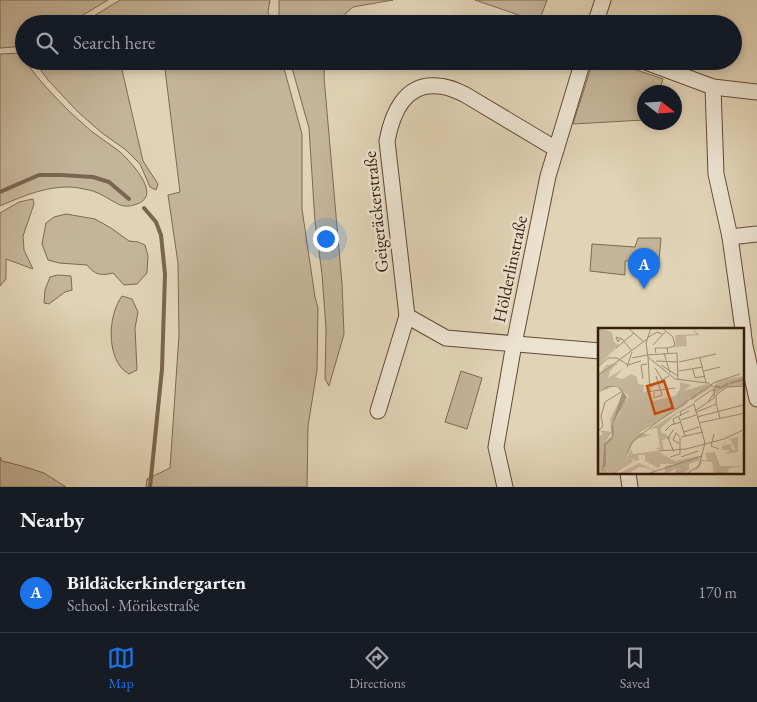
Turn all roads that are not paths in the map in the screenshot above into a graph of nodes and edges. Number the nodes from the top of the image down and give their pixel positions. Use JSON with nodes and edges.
{"nodes":[{"id":1,"x":603,"y":0,"type":"edge"},
{"id":2,"x":598,"y":15,"type":"edge"},
{"id":3,"x":580,"y":70,"type":"edge"},
{"id":4,"x":667,"y":70,"type":"edge"},
{"id":5,"x":713,"y":87,"type":"junction"},
{"id":6,"x":757,"y":92,"type":"edge"},
{"id":7,"x":556,"y":149,"type":"junction"},
{"id":8,"x":757,"y":234,"type":"edge"},
{"id":9,"x":730,"y":237,"type":"junction"},
{"id":10,"x":407,"y":316,"type":"junction"},
{"id":11,"x":746,"y":339,"type":"edge"},
{"id":12,"x":514,"y":344,"type":"junction"},
{"id":13,"x":598,"y":351,"type":"edge"},
{"id":14,"x":757,"y":400,"type":"edge"},
{"id":15,"x":378,"y":412,"type":"dead end"},
{"id":16,"x":628,"y":474,"type":"edge"},
{"id":17,"x":505,"y":487,"type":"edge"},
{"id":18,"x":630,"y":487,"type":"edge"}],
"edges":[{"from":1,"to":2,"type":"street"},
{"from":3,"to":7,"type":"street","name":"Hölderlinstraße"},
{"from":4,"to":5,"type":"street"},
{"from":5,"to":6,"type":"street"},
{"from":5,"to":9,"type":"street"},
{"from":7,"to":10,"type":"street","name":"Geigeräckerstraße"},
{"from":7,"to":12,"type":"street","name":"Hölderlinstraße"},
{"from":8,"to":9,"type":"street"},
{"from":9,"to":11,"type":"street"},
{"from":10,"to":12,"type":"street"},
{"from":10,"to":15,"type":"street","name":"Geigeräckerstraße"},
{"from":11,"to":14,"type":"street"},
{"from":12,"to":13,"type":"street"},
{"from":12,"to":17,"type":"street","name":"Hölderlinstraße"},
{"from":16,"to":18,"type":"street"}]}
